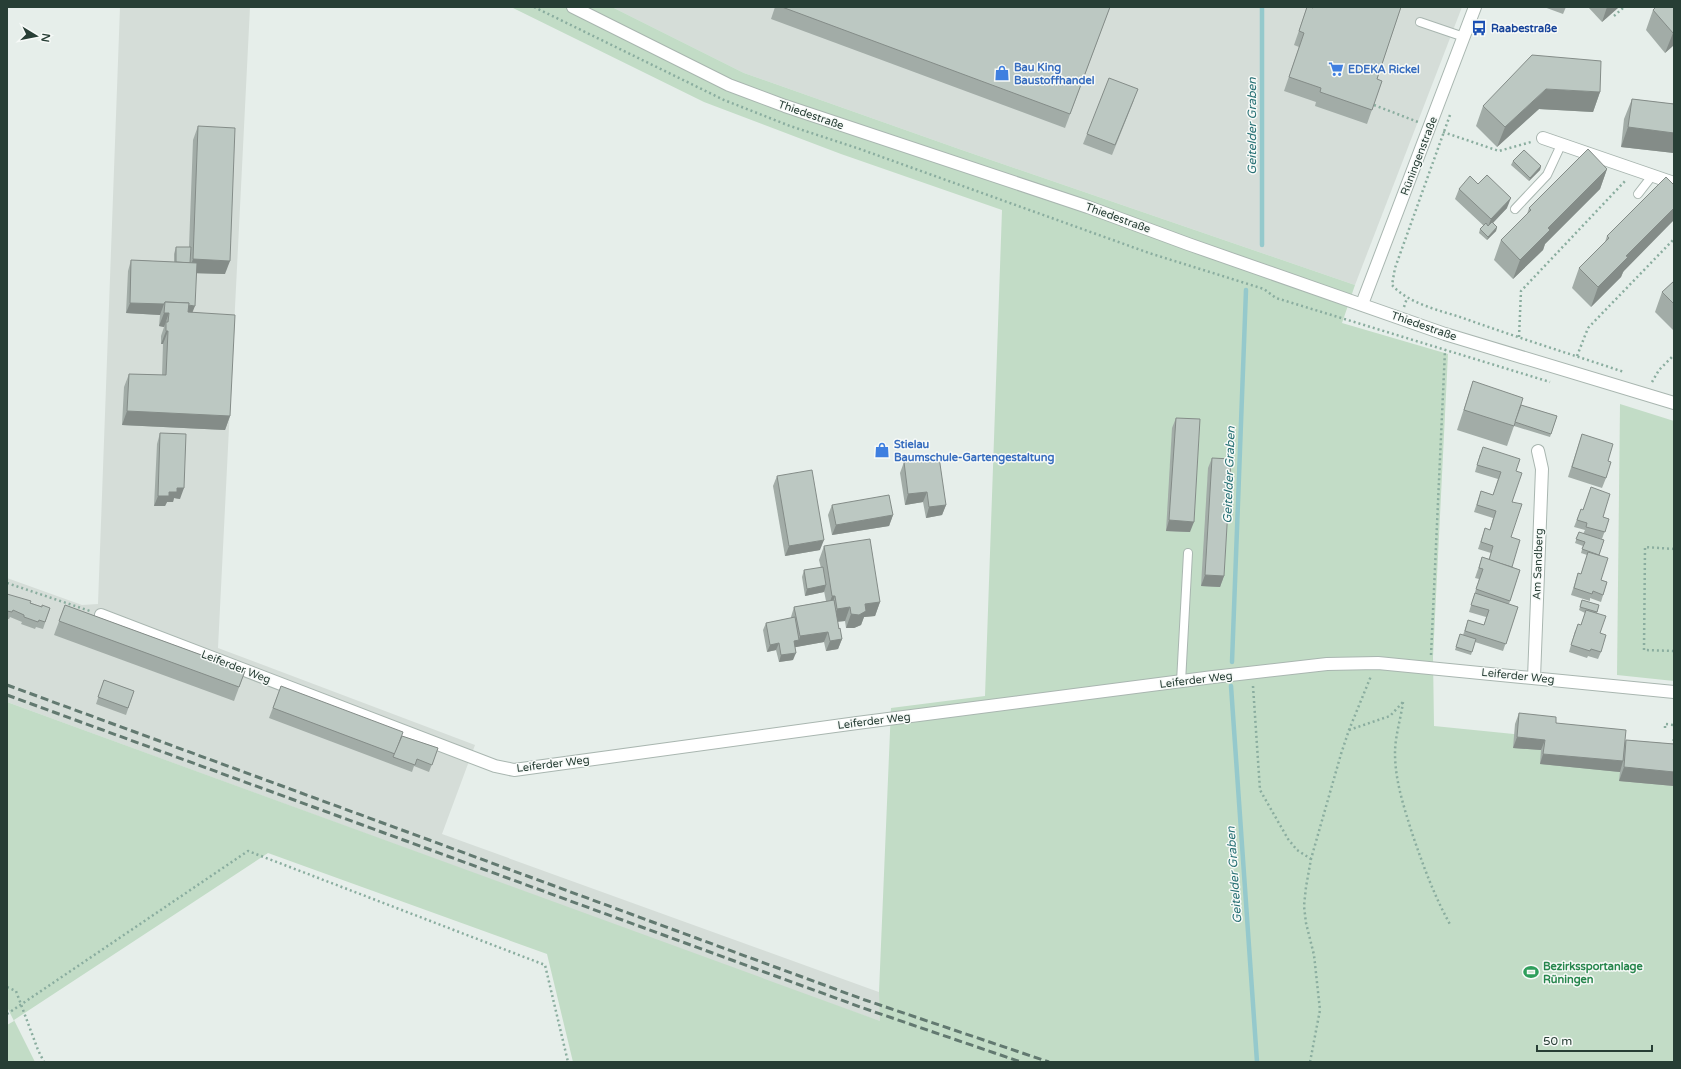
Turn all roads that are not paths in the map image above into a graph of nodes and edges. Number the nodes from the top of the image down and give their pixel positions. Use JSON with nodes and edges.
{"nodes":[{"id":1,"x":573,"y":7,"type":"edge"},
{"id":2,"x":1475,"y":7,"type":"edge"},
{"id":3,"x":1420,"y":22,"type":"dead end"},
{"id":4,"x":1464,"y":37,"type":"junction"},
{"id":5,"x":1543,"y":138,"type":"road end"},
{"id":6,"x":1561,"y":145,"type":"junction"},
{"id":7,"x":1652,"y":176,"type":"junction"},
{"id":8,"x":1674,"y":183,"type":"edge"},
{"id":9,"x":1638,"y":194,"type":"dead end"},
{"id":10,"x":1515,"y":209,"type":"dead end"},
{"id":11,"x":1362,"y":304,"type":"junction"},
{"id":12,"x":1674,"y":403,"type":"edge"},
{"id":13,"x":1538,"y":451,"type":"dead end"},
{"id":14,"x":1188,"y":553,"type":"dead end"},
{"id":15,"x":101,"y":615,"type":"road end"},
{"id":16,"x":1534,"y":678,"type":"junction"},
{"id":17,"x":1181,"y":682,"type":"junction"},
{"id":18,"x":1674,"y":692,"type":"edge"}],
"edges":[{"from":1,"to":11,"type":"street","name":"Thiedestraße"},
{"from":2,"to":4,"type":"street","name":"Rüningenstraße"},
{"from":3,"to":4,"type":"lane"},
{"from":4,"to":11,"type":"street","name":"Rüningenstraße"},
{"from":5,"to":6,"type":"street"},
{"from":6,"to":7,"type":"street"},
{"from":6,"to":10,"type":"lane"},
{"from":7,"to":8,"type":"street"},
{"from":7,"to":9,"type":"lane"},
{"from":11,"to":12,"type":"street","name":"Thiedestraße"},
{"from":13,"to":16,"type":"street","name":"Am Sandberg"},
{"from":14,"to":17,"type":"lane"},
{"from":15,"to":17,"type":"street","name":"Leiferder Weg"},
{"from":16,"to":17,"type":"street","name":"Leiferder Weg"},
{"from":16,"to":18,"type":"street","name":"Leiferder Weg"}]}
